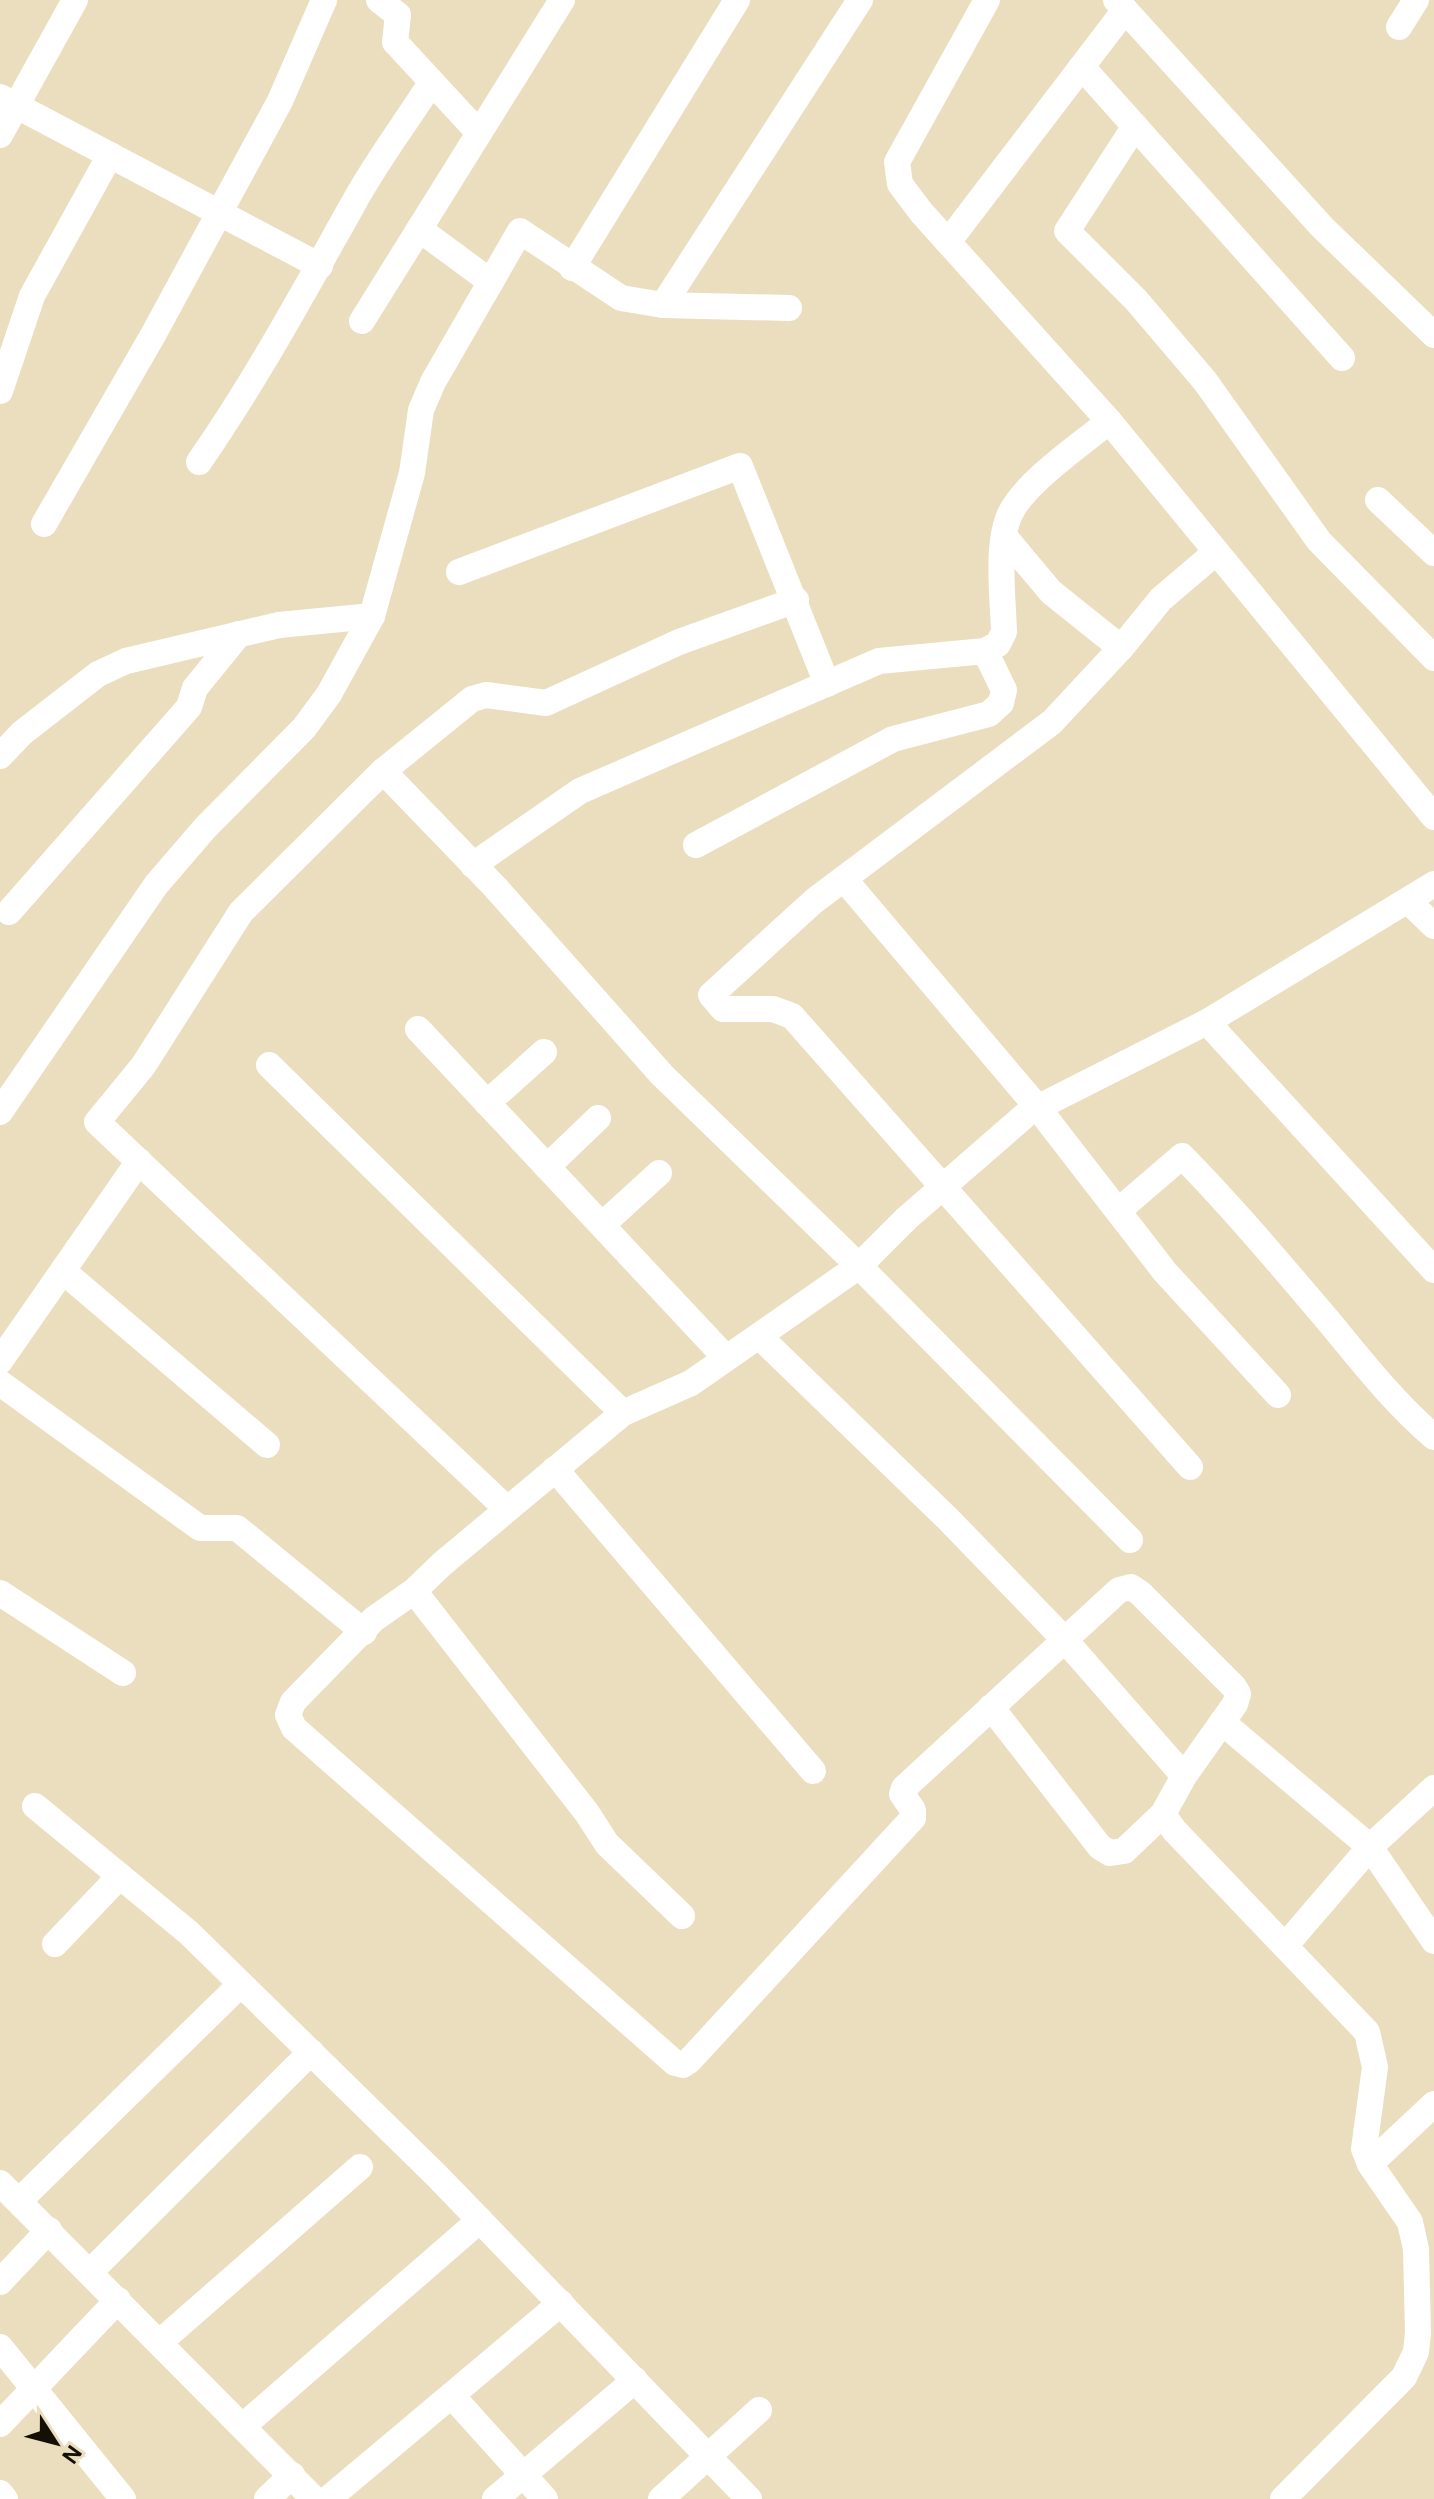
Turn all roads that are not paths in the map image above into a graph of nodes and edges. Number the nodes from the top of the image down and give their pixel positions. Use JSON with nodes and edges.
{"nodes":[{"id":1,"x":75,"y":0,"type":"edge"},
{"id":2,"x":324,"y":0,"type":"edge"},
{"id":3,"x":379,"y":0,"type":"edge"},
{"id":4,"x":562,"y":0,"type":"edge"},
{"id":5,"x":737,"y":0,"type":"edge"},
{"id":6,"x":860,"y":0,"type":"edge"},
{"id":7,"x":987,"y":0,"type":"edge"},
{"id":8,"x":1416,"y":0,"type":"edge"},
{"id":9,"x":1120,"y":5,"type":"edge"},
{"id":10,"x":1399,"y":27,"type":"dead end"},
{"id":11,"x":1082,"y":67,"type":"junction"},
{"id":12,"x":431,"y":83,"type":"junction"},
{"id":13,"x":8,"y":101,"type":"edge"},
{"id":14,"x":1135,"y":126,"type":"junction"},
{"id":15,"x":479,"y":133,"type":"junction"},
{"id":16,"x":0,"y":135,"type":"edge"},
{"id":17,"x":110,"y":155,"type":"junction"},
{"id":18,"x":218,"y":212,"type":"junction"},
{"id":19,"x":419,"y":229,"type":"junction"},
{"id":20,"x":948,"y":242,"type":"junction"},
{"id":21,"x":320,"y":266,"type":"junction"},
{"id":22,"x":572,"y":268,"type":"junction"},
{"id":23,"x":491,"y":282,"type":"junction"},
{"id":24,"x":663,"y":305,"type":"junction"},
{"id":25,"x":789,"y":308,"type":"dead end"},
{"id":26,"x":362,"y":321,"type":"dead end"},
{"id":27,"x":1434,"y":335,"type":"edge"},
{"id":28,"x":1342,"y":358,"type":"dead end"},
{"id":29,"x":0,"y":391,"type":"edge"},
{"id":30,"x":1109,"y":421,"type":"junction"},
{"id":31,"x":199,"y":462,"type":"dead end"},
{"id":32,"x":1378,"y":500,"type":"dead end"},
{"id":33,"x":44,"y":524,"type":"dead end"},
{"id":34,"x":1004,"y":536,"type":"junction"},
{"id":35,"x":1215,"y":553,"type":"junction"},
{"id":36,"x":1434,"y":553,"type":"edge"},
{"id":37,"x":459,"y":572,"type":"dead end"},
{"id":38,"x":796,"y":600,"type":"junction"},
{"id":39,"x":372,"y":616,"type":"junction"},
{"id":40,"x":239,"y":634,"type":"junction"},
{"id":41,"x":1121,"y":648,"type":"junction"},
{"id":42,"x":985,"y":651,"type":"junction"},
{"id":43,"x":1434,"y":658,"type":"edge"},
{"id":44,"x":827,"y":684,"type":"junction"},
{"id":45,"x":0,"y":756,"type":"edge"},
{"id":46,"x":383,"y":771,"type":"junction"},
{"id":47,"x":1434,"y":817,"type":"edge"},
{"id":48,"x":696,"y":845,"type":"dead end"},
{"id":49,"x":473,"y":865,"type":"junction"},
{"id":50,"x":844,"y":879,"type":"junction"},
{"id":51,"x":1434,"y":884,"type":"edge"},
{"id":52,"x":1408,"y":901,"type":"junction"},
{"id":53,"x":9,"y":912,"type":"dead end"},
{"id":54,"x":1434,"y":926,"type":"edge"},
{"id":55,"x":1207,"y":1022,"type":"junction"},
{"id":56,"x":418,"y":1029,"type":"dead end"},
{"id":57,"x":544,"y":1052,"type":"dead end"},
{"id":58,"x":269,"y":1065,"type":"dead end"},
{"id":59,"x":487,"y":1103,"type":"junction"},
{"id":60,"x":1038,"y":1108,"type":"junction"},
{"id":61,"x":0,"y":1112,"type":"edge"},
{"id":62,"x":598,"y":1118,"type":"dead end"},
{"id":63,"x":139,"y":1161,"type":"junction"},
{"id":64,"x":547,"y":1167,"type":"junction"},
{"id":65,"x":659,"y":1173,"type":"dead end"},
{"id":66,"x":943,"y":1187,"type":"junction"},
{"id":67,"x":1118,"y":1211,"type":"junction"},
{"id":68,"x":602,"y":1225,"type":"junction"},
{"id":69,"x":859,"y":1266,"type":"junction"},
{"id":70,"x":1434,"y":1270,"type":"edge"},
{"id":71,"x":63,"y":1271,"type":"junction"},
{"id":72,"x":759,"y":1336,"type":"junction"},
{"id":73,"x":726,"y":1358,"type":"junction"},
{"id":74,"x":0,"y":1361,"type":"edge"},
{"id":75,"x":0,"y":1383,"type":"edge"},
{"id":76,"x":1278,"y":1395,"type":"dead end"},
{"id":77,"x":623,"y":1413,"type":"junction"},
{"id":78,"x":1434,"y":1437,"type":"edge"},
{"id":79,"x":267,"y":1445,"type":"dead end"},
{"id":80,"x":1190,"y":1467,"type":"dead end"},
{"id":81,"x":555,"y":1469,"type":"junction"},
{"id":82,"x":507,"y":1509,"type":"junction"},
{"id":83,"x":1130,"y":1540,"type":"dead end"},
{"id":84,"x":414,"y":1591,"type":"junction"},
{"id":85,"x":5,"y":1605,"type":"edge"},
{"id":86,"x":364,"y":1632,"type":"junction"},
{"id":87,"x":1064,"y":1639,"type":"junction"},
{"id":88,"x":123,"y":1673,"type":"dead end"},
{"id":89,"x":991,"y":1707,"type":"junction"},
{"id":90,"x":1222,"y":1722,"type":"junction"},
{"id":91,"x":813,"y":1771,"type":"dead end"},
{"id":92,"x":1184,"y":1776,"type":"junction"},
{"id":93,"x":1434,"y":1788,"type":"edge"},
{"id":94,"x":35,"y":1806,"type":"dead end"},
{"id":95,"x":1163,"y":1814,"type":"junction"},
{"id":96,"x":1370,"y":1847,"type":"junction"},
{"id":97,"x":120,"y":1876,"type":"junction"},
{"id":98,"x":682,"y":1916,"type":"dead end"},
{"id":99,"x":1434,"y":1941,"type":"edge"},
{"id":100,"x":55,"y":1944,"type":"dead end"},
{"id":101,"x":1285,"y":1946,"type":"junction"},
{"id":102,"x":241,"y":1984,"type":"junction"},
{"id":103,"x":311,"y":2052,"type":"junction"},
{"id":104,"x":1434,"y":2104,"type":"edge"},
{"id":105,"x":1370,"y":2164,"type":"junction"},
{"id":106,"x":360,"y":2167,"type":"dead end"},
{"id":107,"x":0,"y":2183,"type":"edge"},
{"id":108,"x":19,"y":2201,"type":"junction"},
{"id":109,"x":480,"y":2220,"type":"junction"},
{"id":110,"x":49,"y":2230,"type":"junction"},
{"id":111,"x":90,"y":2272,"type":"junction"},
{"id":112,"x":0,"y":2282,"type":"edge"},
{"id":113,"x":118,"y":2300,"type":"junction"},
{"id":114,"x":561,"y":2303,"type":"junction"},
{"id":115,"x":1418,"y":2333,"type":"junction"},
{"id":116,"x":160,"y":2342,"type":"junction"},
{"id":117,"x":0,"y":2347,"type":"edge"},
{"id":118,"x":1434,"y":2358,"type":"edge"},
{"id":119,"x":635,"y":2380,"type":"junction"},
{"id":120,"x":35,"y":2390,"type":"junction"},
{"id":121,"x":452,"y":2396,"type":"junction"},
{"id":122,"x":759,"y":2410,"type":"dead end"},
{"id":123,"x":0,"y":2424,"type":"edge"},
{"id":124,"x":243,"y":2426,"type":"junction"},
{"id":125,"x":710,"y":2457,"type":"junction"},
{"id":126,"x":292,"y":2475,"type":"junction"},
{"id":127,"x":523,"y":2475,"type":"junction"},
{"id":128,"x":0,"y":2493,"type":"edge"},
{"id":129,"x":5,"y":2499,"type":"edge"},
{"id":130,"x":123,"y":2499,"type":"edge"},
{"id":131,"x":267,"y":2499,"type":"edge"},
{"id":132,"x":314,"y":2499,"type":"edge"},
{"id":133,"x":328,"y":2499,"type":"edge"},
{"id":134,"x":495,"y":2499,"type":"edge"},
{"id":135,"x":545,"y":2499,"type":"edge"},
{"id":136,"x":661,"y":2499,"type":"edge"},
{"id":137,"x":749,"y":2499,"type":"edge"},
{"id":138,"x":1283,"y":2499,"type":"edge"}],
"edges":[{"from":1,"to":13,"type":"street"},
{"from":2,"to":18,"type":"street"},
{"from":3,"to":12,"type":"street"},
{"from":4,"to":15,"type":"street"},
{"from":5,"to":22,"type":"street"},
{"from":6,"to":24,"type":"street"},
{"from":7,"to":20,"type":"street"},
{"from":8,"to":10,"type":"street"},
{"from":9,"to":11,"type":"street"},
{"from":9,"to":27,"type":"street"},
{"from":11,"to":14,"type":"street"},
{"from":11,"to":20,"type":"street"},
{"from":12,"to":15,"type":"street"},
{"from":12,"to":21,"type":"street"},
{"from":13,"to":16,"type":"street"},
{"from":13,"to":17,"type":"street"},
{"from":14,"to":28,"type":"street"},
{"from":14,"to":43,"type":"street"},
{"from":15,"to":19,"type":"street"},
{"from":17,"to":18,"type":"street"},
{"from":17,"to":29,"type":"street"},
{"from":18,"to":21,"type":"street"},
{"from":18,"to":33,"type":"street"},
{"from":19,"to":23,"type":"street"},
{"from":19,"to":26,"type":"street"},
{"from":20,"to":30,"type":"street"},
{"from":21,"to":31,"type":"street"},
{"from":22,"to":23,"type":"street"},
{"from":22,"to":24,"type":"street"},
{"from":23,"to":39,"type":"street"},
{"from":24,"to":25,"type":"street"},
{"from":30,"to":34,"type":"street"},
{"from":30,"to":35,"type":"street"},
{"from":32,"to":36,"type":"street"},
{"from":34,"to":41,"type":"street"},
{"from":34,"to":42,"type":"street"},
{"from":35,"to":41,"type":"street"},
{"from":35,"to":47,"type":"street"},
{"from":37,"to":38,"type":"street"},
{"from":38,"to":44,"type":"street"},
{"from":38,"to":46,"type":"street"},
{"from":39,"to":40,"type":"street"},
{"from":39,"to":61,"type":"street"},
{"from":40,"to":45,"type":"street"},
{"from":40,"to":53,"type":"street"},
{"from":41,"to":50,"type":"street"},
{"from":42,"to":44,"type":"street"},
{"from":42,"to":48,"type":"street"},
{"from":44,"to":49,"type":"street"},
{"from":46,"to":49,"type":"street"},
{"from":46,"to":63,"type":"street"},
{"from":49,"to":69,"type":"street"},
{"from":50,"to":60,"type":"street"},
{"from":50,"to":66,"type":"street"},
{"from":51,"to":52,"type":"street"},
{"from":52,"to":54,"type":"street"},
{"from":52,"to":55,"type":"street"},
{"from":55,"to":60,"type":"street"},
{"from":55,"to":70,"type":"street"},
{"from":56,"to":59,"type":"street"},
{"from":57,"to":59,"type":"street"},
{"from":58,"to":77,"type":"street"},
{"from":59,"to":64,"type":"street"},
{"from":60,"to":66,"type":"street"},
{"from":60,"to":67,"type":"street"},
{"from":62,"to":64,"type":"street"},
{"from":63,"to":71,"type":"street"},
{"from":63,"to":82,"type":"street"},
{"from":64,"to":68,"type":"street"},
{"from":65,"to":68,"type":"street"},
{"from":66,"to":69,"type":"street"},
{"from":66,"to":80,"type":"street"},
{"from":67,"to":76,"type":"street"},
{"from":67,"to":78,"type":"street"},
{"from":68,"to":73,"type":"street"},
{"from":69,"to":72,"type":"street"},
{"from":69,"to":83,"type":"street"},
{"from":71,"to":74,"type":"street"},
{"from":71,"to":79,"type":"street"},
{"from":72,"to":73,"type":"street"},
{"from":72,"to":87,"type":"street"},
{"from":73,"to":77,"type":"street"},
{"from":75,"to":86,"type":"street"},
{"from":77,"to":81,"type":"street"},
{"from":81,"to":82,"type":"street"},
{"from":81,"to":91,"type":"street"},
{"from":82,"to":84,"type":"street"},
{"from":84,"to":86,"type":"street"},
{"from":84,"to":98,"type":"street"},
{"from":85,"to":88,"type":"street"},
{"from":86,"to":89,"type":"street"},
{"from":87,"to":89,"type":"street"},
{"from":87,"to":90,"type":"street"},
{"from":87,"to":92,"type":"street"},
{"from":89,"to":95,"type":"street"},
{"from":90,"to":92,"type":"street"},
{"from":90,"to":96,"type":"street"},
{"from":92,"to":95,"type":"street"},
{"from":93,"to":96,"type":"street"},
{"from":94,"to":97,"type":"street"},
{"from":95,"to":101,"type":"street"},
{"from":96,"to":99,"type":"street"},
{"from":96,"to":101,"type":"street"},
{"from":97,"to":100,"type":"street"},
{"from":97,"to":102,"type":"street"},
{"from":101,"to":105,"type":"street"},
{"from":102,"to":103,"type":"street"},
{"from":102,"to":108,"type":"street"},
{"from":103,"to":109,"type":"street"},
{"from":103,"to":111,"type":"street"},
{"from":104,"to":105,"type":"street"},
{"from":105,"to":115,"type":"street"},
{"from":106,"to":116,"type":"street"},
{"from":107,"to":108,"type":"street"},
{"from":108,"to":110,"type":"street"},
{"from":109,"to":114,"type":"street"},
{"from":109,"to":124,"type":"street"},
{"from":110,"to":111,"type":"street"},
{"from":110,"to":112,"type":"street"},
{"from":111,"to":113,"type":"street"},
{"from":113,"to":116,"type":"street"},
{"from":113,"to":120,"type":"street"},
{"from":114,"to":119,"type":"street"},
{"from":114,"to":121,"type":"street"},
{"from":115,"to":118,"type":"street"},
{"from":115,"to":138,"type":"street"},
{"from":116,"to":124,"type":"street"},
{"from":117,"to":120,"type":"street"},
{"from":119,"to":125,"type":"street"},
{"from":119,"to":127,"type":"street"},
{"from":120,"to":123,"type":"street"},
{"from":120,"to":130,"type":"street"},
{"from":121,"to":127,"type":"street"},
{"from":121,"to":133,"type":"street"},
{"from":122,"to":125,"type":"street"},
{"from":124,"to":126,"type":"street"},
{"from":125,"to":136,"type":"street"},
{"from":125,"to":137,"type":"street"},
{"from":126,"to":131,"type":"street"},
{"from":126,"to":132,"type":"street"},
{"from":127,"to":134,"type":"street"},
{"from":127,"to":135,"type":"street"},
{"from":128,"to":129,"type":"street"}]}
